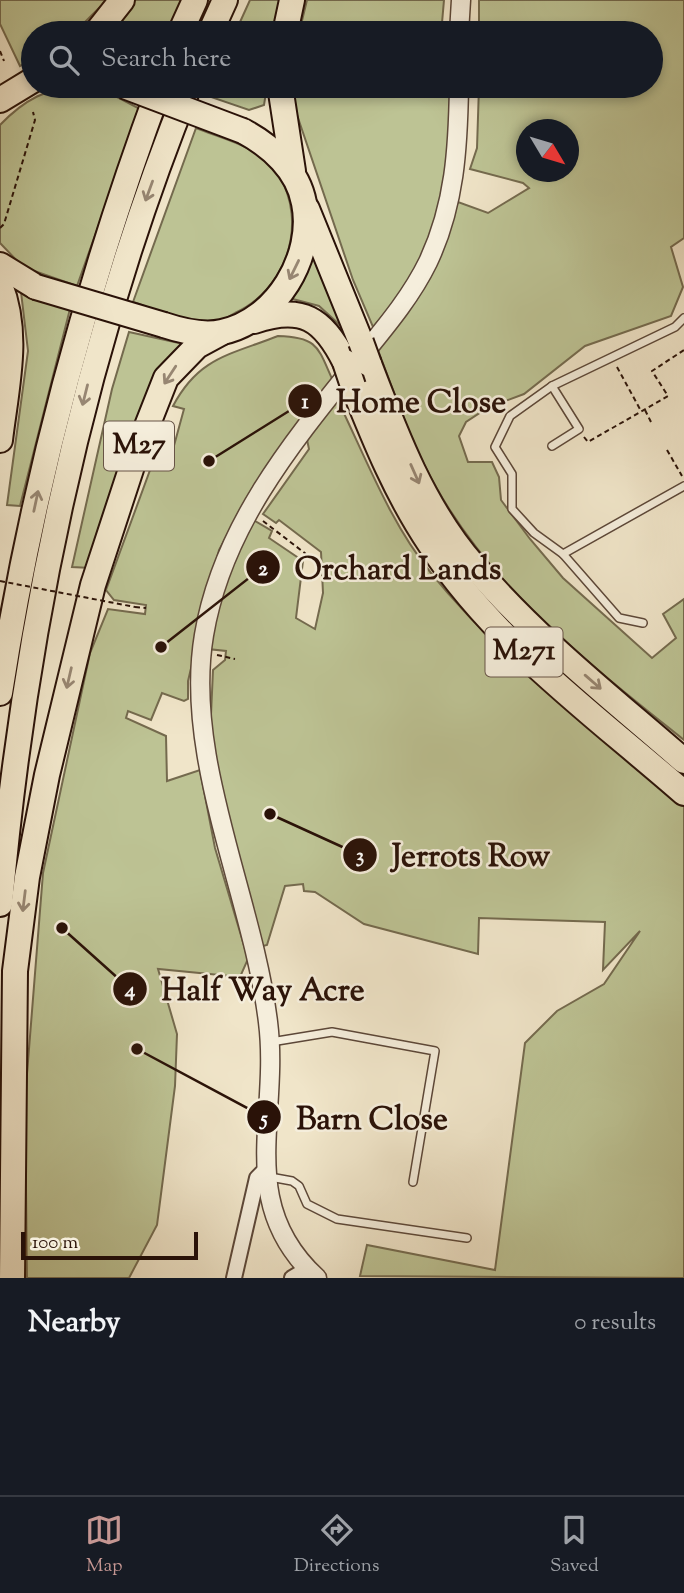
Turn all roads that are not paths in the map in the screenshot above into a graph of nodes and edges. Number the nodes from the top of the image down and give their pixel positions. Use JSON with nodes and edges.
{"nodes":[{"id":1,"x":122,"y":0,"type":"edge"},
{"id":2,"x":195,"y":0,"type":"edge"},
{"id":3,"x":225,"y":0,"type":"edge"},
{"id":4,"x":292,"y":0,"type":"edge"},
{"id":5,"x":461,"y":0,"type":"edge"},
{"id":6,"x":105,"y":21,"type":"edge"},
{"id":7,"x":185,"y":21,"type":"edge"},
{"id":8,"x":215,"y":21,"type":"edge"},
{"id":9,"x":288,"y":21,"type":"edge"},
{"id":10,"x":460,"y":21,"type":"edge"},
{"id":11,"x":21,"y":87,"type":"edge"},
{"id":12,"x":156,"y":98,"type":"edge"},
{"id":13,"x":156,"y":98,"type":"edge"},
{"id":14,"x":184,"y":98,"type":"edge"},
{"id":15,"x":283,"y":98,"type":"edge"},
{"id":16,"x":459,"y":98,"type":"edge"},
{"id":17,"x":1,"y":99,"type":"edge"},
{"id":18,"x":294,"y":176,"type":"junction"},
{"id":19,"x":304,"y":202,"type":"junction"},
{"id":20,"x":0,"y":265,"type":"edge"},
{"id":21,"x":0,"y":285,"type":"edge"},
{"id":22,"x":684,"y":318,"type":"edge"},
{"id":23,"x":248,"y":323,"type":"junction"},
{"id":24,"x":221,"y":332,"type":"junction"},
{"id":25,"x":552,"y":386,"type":"junction"},
{"id":26,"x":0,"y":440,"type":"edge"},
{"id":27,"x":552,"y":446,"type":"dead end"},
{"id":28,"x":684,"y":486,"type":"edge"},
{"id":29,"x":563,"y":554,"type":"junction"},
{"id":30,"x":643,"y":623,"type":"dead end"},
{"id":31,"x":0,"y":693,"type":"edge"},
{"id":32,"x":684,"y":761,"type":"edge"},
{"id":33,"x":684,"y":793,"type":"edge"},
{"id":34,"x":0,"y":904,"type":"edge"},
{"id":35,"x":270,"y":1042,"type":"junction"},
{"id":36,"x":265,"y":1174,"type":"junction"},
{"id":37,"x":413,"y":1182,"type":"dead end"},
{"id":38,"x":467,"y":1238,"type":"dead end"},
{"id":39,"x":305,"y":1275,"type":"edge"},
{"id":40,"x":12,"y":1278,"type":"edge"},
{"id":41,"x":234,"y":1278,"type":"edge"}],
"edges":[{"from":1,"to":6,"type":"highway"},
{"from":2,"to":7,"type":"highway"},
{"from":3,"to":8,"type":"highway"},
{"from":4,"to":9,"type":"highway"},
{"from":5,"to":10,"type":"street"},
{"from":11,"to":17,"type":"highway"},
{"from":12,"to":18,"type":"highway","number":"M271","bridge":true},
{"from":31,"to":13,"type":"highway","one_way":true},
{"from":14,"to":34,"type":"highway","number":"M27","one_way":true},
{"from":15,"to":18,"type":"highway"},
{"from":16,"to":35,"type":"street"},
{"from":18,"to":19,"type":"highway","number":"M271"},
{"from":19,"to":23,"type":"highway","number":"M271","one_way":true},
{"from":19,"to":32,"type":"highway","number":"M271","one_way":true},
{"from":20,"to":24,"type":"highway","number":"M271","bridge":true},
{"from":21,"to":26,"type":"highway"},
{"from":22,"to":25,"type":"lane"},
{"from":23,"to":24,"type":"highway","number":"M271"},
{"from":23,"to":33,"type":"highway","number":"M271","bridge":true},
{"from":24,"to":40,"type":"highway","number":"M27","one_way":true},
{"from":25,"to":27,"type":"lane"},
{"from":25,"to":29,"type":"lane"},
{"from":28,"to":29,"type":"lane"},
{"from":29,"to":30,"type":"lane"},
{"from":35,"to":36,"type":"street"},
{"from":35,"to":37,"type":"lane"},
{"from":36,"to":38,"type":"lane"},
{"from":36,"to":39,"type":"street"},
{"from":36,"to":41,"type":"street"}]}
